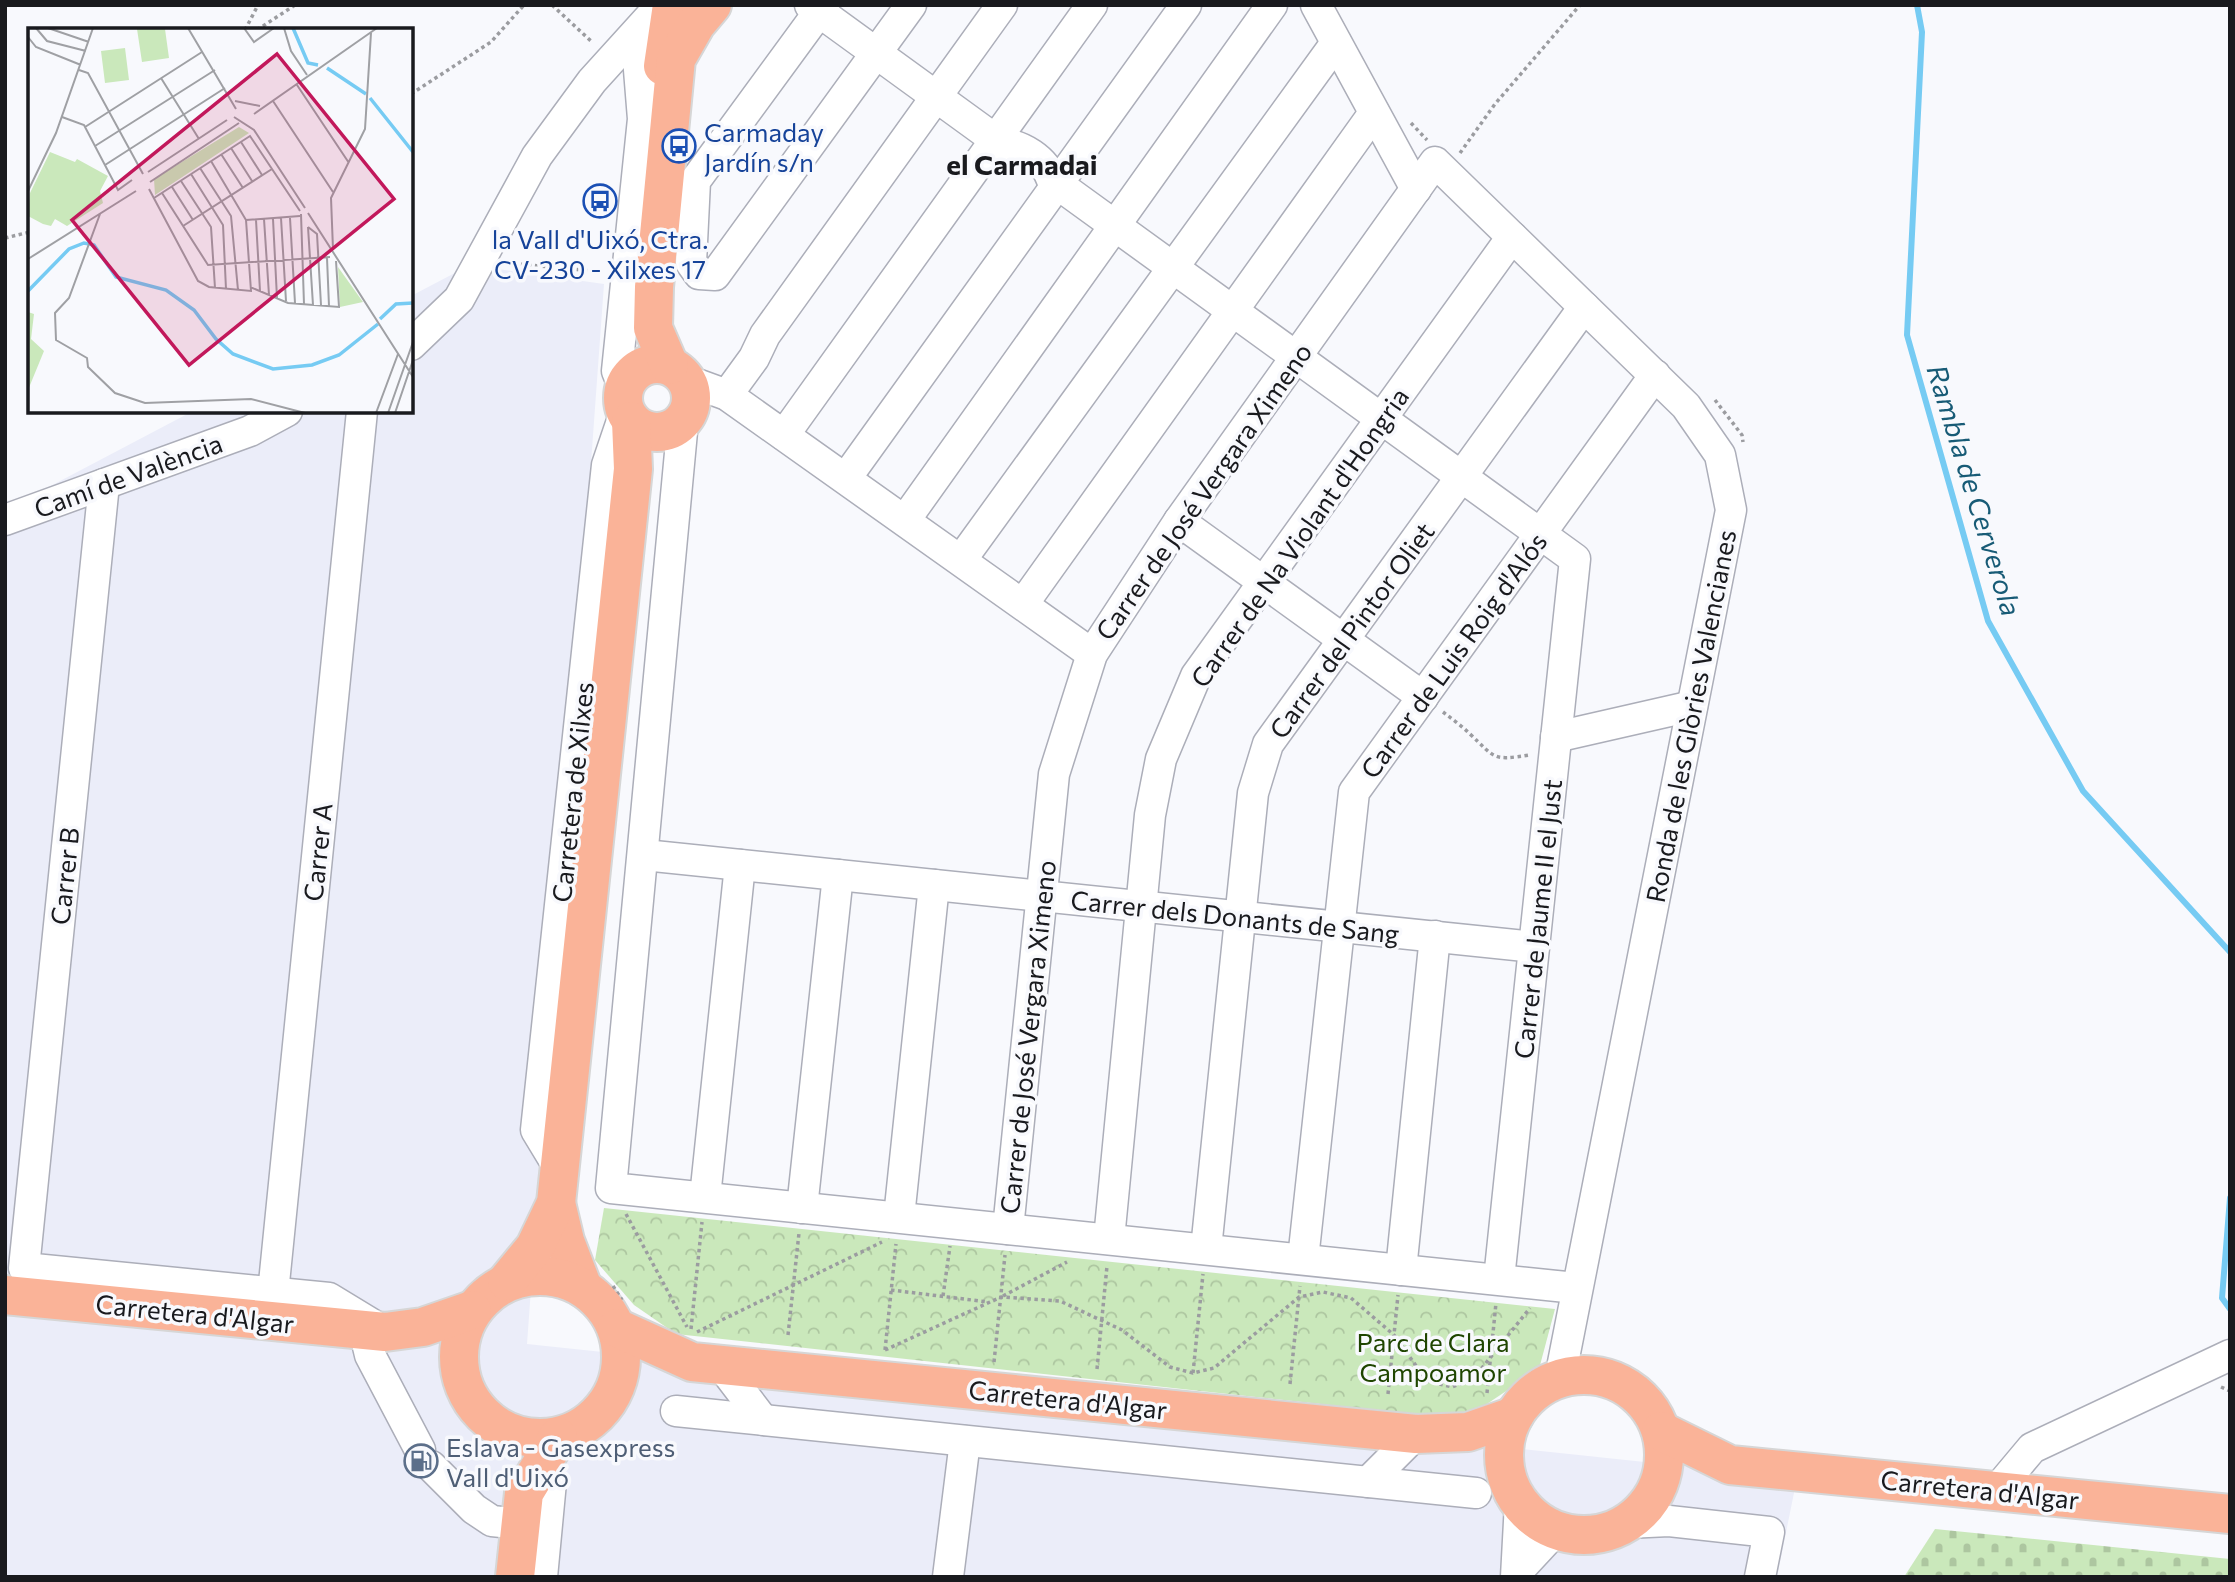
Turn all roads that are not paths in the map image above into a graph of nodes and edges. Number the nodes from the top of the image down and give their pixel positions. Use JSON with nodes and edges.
{"nodes":[{"id":1,"x":712,"y":5,"type":"edge"},
{"id":2,"x":911,"y":5,"type":"edge"},
{"id":3,"x":1002,"y":5,"type":"edge"},
{"id":4,"x":1092,"y":5,"type":"edge"},
{"id":5,"x":1186,"y":5,"type":"edge"},
{"id":6,"x":1272,"y":5,"type":"edge"},
{"id":7,"x":1316,"y":5,"type":"edge"},
{"id":8,"x":818,"y":7,"type":"edge"},
{"id":9,"x":661,"y":8,"type":"edge"},
{"id":10,"x":1336,"y":43,"type":"junction"},
{"id":11,"x":877,"y":53,"type":"junction"},
{"id":12,"x":600,"y":72,"type":"junction"},
{"id":13,"x":641,"y":86,"type":"junction"},
{"id":14,"x":937,"y":96,"type":"junction"},
{"id":15,"x":1374,"y":113,"type":"junction"},
{"id":16,"x":998,"y":141,"type":"junction"},
{"id":17,"x":653,"y":147,"type":"junction"},
{"id":18,"x":1435,"y":154,"type":"joint"},
{"id":19,"x":1055,"y":182,"type":"junction"},
{"id":20,"x":1416,"y":189,"type":"junction"},
{"id":21,"x":1115,"y":226,"type":"junction"},
{"id":22,"x":1512,"y":237,"type":"junction"},
{"id":23,"x":1173,"y":268,"type":"junction"},
{"id":24,"x":637,"y":273,"type":"junction"},
{"id":25,"x":1584,"y":307,"type":"junction"},
{"id":26,"x":1233,"y":311,"type":"junction"},
{"id":27,"x":413,"y":343,"type":"edge"},
{"id":28,"x":1296,"y":357,"type":"junction"},
{"id":29,"x":1655,"y":376,"type":"junction"},
{"id":30,"x":727,"y":395,"type":"junction"},
{"id":31,"x":656,"y":399,"type":"junction"},
{"id":32,"x":283,"y":413,"type":"edge"},
{"id":33,"x":362,"y":413,"type":"edge"},
{"id":34,"x":1381,"y":418,"type":"junction"},
{"id":35,"x":785,"y":435,"type":"junction"},
{"id":36,"x":1461,"y":476,"type":"junction"},
{"id":37,"x":846,"y":478,"type":"junction"},
{"id":38,"x":104,"y":484,"type":"junction"},
{"id":39,"x":5,"y":520,"type":"edge"},
{"id":40,"x":905,"y":520,"type":"junction"},
{"id":41,"x":1179,"y":521,"type":"junction"},
{"id":42,"x":1540,"y":534,"type":"junction"},
{"id":43,"x":961,"y":560,"type":"junction"},
{"id":44,"x":1263,"y":582,"type":"junction"},
{"id":45,"x":1023,"y":604,"type":"junction"},
{"id":46,"x":1343,"y":640,"type":"junction"},
{"id":47,"x":1092,"y":654,"type":"junction"},
{"id":48,"x":1420,"y":700,"type":"junction"},
{"id":49,"x":1692,"y":706,"type":"junction"},
{"id":50,"x":1555,"y":746,"type":"junction"},
{"id":51,"x":644,"y":855,"type":"junction"},
{"id":52,"x":740,"y":865,"type":"junction"},
{"id":53,"x":838,"y":875,"type":"junction"},
{"id":54,"x":934,"y":885,"type":"junction"},
{"id":55,"x":1041,"y":896,"type":"junction"},
{"id":56,"x":1142,"y":906,"type":"junction"},
{"id":57,"x":1240,"y":916,"type":"junction"},
{"id":58,"x":1339,"y":927,"type":"junction"},
{"id":59,"x":1435,"y":936,"type":"junction"},
{"id":60,"x":1534,"y":947,"type":"junction"},
{"id":61,"x":558,"y":1186,"type":"junction"},
{"id":62,"x":705,"y":1197,"type":"junction"},
{"id":63,"x":802,"y":1208,"type":"junction"},
{"id":64,"x":898,"y":1226,"type":"junction"},
{"id":65,"x":1008,"y":1229,"type":"junction"},
{"id":66,"x":1109,"y":1239,"type":"junction"},
{"id":67,"x":1206,"y":1249,"type":"junction"},
{"id":68,"x":1303,"y":1259,"type":"junction"},
{"id":69,"x":1401,"y":1270,"type":"junction"},
{"id":70,"x":1499,"y":1279,"type":"junction"},
{"id":71,"x":14,"y":1282,"type":"edge"},
{"id":72,"x":507,"y":1282,"type":"junction"},
{"id":73,"x":596,"y":1284,"type":"junction"},
{"id":74,"x":1562,"y":1286,"type":"junction"},
{"id":75,"x":273,"y":1293,"type":"junction"},
{"id":76,"x":472,"y":1310,"type":"junction"},
{"id":77,"x":620,"y":1315,"type":"junction"},
{"id":78,"x":374,"y":1331,"type":"junction"},
{"id":79,"x":701,"y":1354,"type":"junction"},
{"id":80,"x":2227,"y":1356,"type":"edge"},
{"id":81,"x":1561,"y":1368,"type":"junction"},
{"id":82,"x":461,"y":1379,"type":"junction"},
{"id":83,"x":612,"y":1396,"type":"junction"},
{"id":84,"x":1504,"y":1403,"type":"junction"},
{"id":85,"x":676,"y":1411,"type":"dead end"},
{"id":86,"x":763,"y":1420,"type":"junction"},
{"id":87,"x":1665,"y":1421,"type":"junction"},
{"id":88,"x":496,"y":1426,"type":"junction"},
{"id":89,"x":1422,"y":1434,"type":"junction"},
{"id":90,"x":558,"y":1437,"type":"junction"},
{"id":91,"x":965,"y":1441,"type":"junction"},
{"id":92,"x":1730,"y":1465,"type":"junction"},
{"id":93,"x":1368,"y":1482,"type":"junction"},
{"id":94,"x":1501,"y":1490,"type":"junction"},
{"id":95,"x":1657,"y":1490,"type":"junction"},
{"id":96,"x":1996,"y":1491,"type":"junction"},
{"id":97,"x":532,"y":1500,"type":"junction"},
{"id":98,"x":2230,"y":1514,"type":"edge"},
{"id":99,"x":1627,"y":1523,"type":"junction"},
{"id":100,"x":1556,"y":1530,"type":"junction"},
{"id":101,"x":1517,"y":1574,"type":"edge"},
{"id":102,"x":515,"y":1577,"type":"edge"},
{"id":103,"x":542,"y":1577,"type":"edge"},
{"id":104,"x":948,"y":1577,"type":"edge"},
{"id":105,"x":1760,"y":1577,"type":"edge"}],
"edges":[{"from":1,"to":17,"type":"main road","name":"Carretera de Xilxes"},
{"from":2,"to":11,"type":"street"},
{"from":3,"to":14,"type":"street"},
{"from":4,"to":16,"type":"street"},
{"from":5,"to":19,"type":"street"},
{"from":6,"to":21,"type":"street"},
{"from":7,"to":10,"type":"street"},
{"from":8,"to":11,"type":"street"},
{"from":8,"to":11,"type":"street"},
{"from":9,"to":12,"type":"street"},
{"from":9,"to":13,"type":"street","name":"Carretera de Xilxes"},
{"from":9,"to":31,"type":"main road","name":"Carretera de Xilxes"},
{"from":10,"to":15,"type":"street"},
{"from":10,"to":23,"type":"street"},
{"from":11,"to":14,"type":"street"},
{"from":12,"to":13,"type":"street"},
{"from":12,"to":27,"type":"street"},
{"from":13,"to":17,"type":"street","name":"Carretera de Xilxes"},
{"from":14,"to":16,"type":"street"},
{"from":14,"to":30,"type":"street"},
{"from":15,"to":20,"type":"street"},
{"from":15,"to":26,"type":"street"},
{"from":16,"to":19,"type":"street"},
{"from":16,"to":35,"type":"street"},
{"from":17,"to":24,"type":"main road","name":"Carretera de Xilxes"},
{"from":18,"to":20,"type":"street","name":"Carrer de José Vergara Ximeno"},
{"from":18,"to":22,"type":"street","name":"Ronda de les Glòries Valencianes"},
{"from":19,"to":21,"type":"street"},
{"from":19,"to":37,"type":"street"},
{"from":20,"to":28,"type":"street","name":"Carrer de José Vergara Ximeno"},
{"from":21,"to":23,"type":"street"},
{"from":21,"to":40,"type":"street"},
{"from":22,"to":25,"type":"street","name":"Ronda de les Glòries Valencianes"},
{"from":22,"to":34,"type":"street","name":"Carrer de Na Violant d'Hongria"},
{"from":23,"to":26,"type":"street"},
{"from":23,"to":43,"type":"street"},
{"from":24,"to":31,"type":"main road","name":"Carretera de Xilxes"},
{"from":24,"to":31,"type":"street","name":"Carretera de Xilxes"},
{"from":25,"to":29,"type":"street","name":"Ronda de les Glòries Valencianes"},
{"from":25,"to":36,"type":"street","name":"Carrer del Pintor Oliet"},
{"from":26,"to":28,"type":"street"},
{"from":26,"to":45,"type":"street"},
{"from":28,"to":34,"type":"street"},
{"from":28,"to":41,"type":"street","name":"Carrer de José Vergara Ximeno"},
{"from":29,"to":42,"type":"street","name":"Carrer de Luis Roig d'Alós"},
{"from":29,"to":49,"type":"street","name":"Ronda de les Glòries Valencianes"},
{"from":30,"to":31,"type":"street"},
{"from":30,"to":35,"type":"street"},
{"from":31,"to":51,"type":"street","name":"Carretera de Xilxes"},
{"from":31,"to":61,"type":"main road","name":"Carretera de Xilxes"},
{"from":31,"to":61,"type":"street","name":"Carretera de Xilxes"},
{"from":32,"to":38,"type":"street","name":"Camí de València"},
{"from":33,"to":75,"type":"street","name":"Carrer A"},
{"from":34,"to":36,"type":"street"},
{"from":34,"to":44,"type":"street","name":"Carrer de Na Violant d'Hongria"},
{"from":35,"to":37,"type":"street"},
{"from":36,"to":42,"type":"street"},
{"from":36,"to":46,"type":"street","name":"Carrer del Pintor Oliet"},
{"from":37,"to":40,"type":"street"},
{"from":38,"to":39,"type":"street","name":"Camí de València"},
{"from":38,"to":71,"type":"street","name":"Carrer B"},
{"from":40,"to":43,"type":"street"},
{"from":41,"to":44,"type":"street"},
{"from":41,"to":47,"type":"street","name":"Carrer de José Vergara Ximeno"},
{"from":42,"to":48,"type":"street","name":"Carrer de Luis Roig d'Alós"},
{"from":42,"to":50,"type":"street","name":"Carrer de Jaume II el Just"},
{"from":43,"to":45,"type":"street"},
{"from":44,"to":46,"type":"street"},
{"from":44,"to":56,"type":"street","name":"Carrer de Na Violant d'Hongria"},
{"from":45,"to":47,"type":"street"},
{"from":46,"to":48,"type":"street"},
{"from":46,"to":57,"type":"street","name":"Carrer del Pintor Oliet"},
{"from":47,"to":55,"type":"street","name":"Carrer de José Vergara Ximeno"},
{"from":48,"to":58,"type":"street","name":"Carrer de Luis Roig d'Alós"},
{"from":49,"to":50,"type":"street"},
{"from":49,"to":74,"type":"street","name":"Ronda de les Glòries Valencianes"},
{"from":50,"to":60,"type":"street","name":"Carrer de Jaume II el Just"},
{"from":51,"to":52,"type":"street","name":"Carrer dels Donants de Sang"},
{"from":51,"to":62,"type":"street","name":"Carretera de Xilxes"},
{"from":52,"to":53,"type":"street","name":"Carrer dels Donants de Sang"},
{"from":52,"to":62,"type":"street"},
{"from":53,"to":54,"type":"street","name":"Carrer dels Donants de Sang"},
{"from":53,"to":63,"type":"street"},
{"from":54,"to":55,"type":"street","name":"Carrer dels Donants de Sang"},
{"from":54,"to":64,"type":"street"},
{"from":55,"to":56,"type":"street","name":"Carrer dels Donants de Sang"},
{"from":55,"to":65,"type":"street","name":"Carrer de José Vergara Ximeno"},
{"from":56,"to":57,"type":"street","name":"Carrer dels Donants de Sang"},
{"from":56,"to":66,"type":"street","name":"Carrer de Na Violant d'Hongria"},
{"from":57,"to":58,"type":"street","name":"Carrer dels Donants de Sang"},
{"from":57,"to":67,"type":"street","name":"Carrer del Pintor Oliet"},
{"from":58,"to":59,"type":"street","name":"Carrer dels Donants de Sang"},
{"from":58,"to":68,"type":"street","name":"Carrer de Luis Roig d'Alós"},
{"from":59,"to":60,"type":"street","name":"Carrer dels Donants de Sang"},
{"from":59,"to":69,"type":"street"},
{"from":60,"to":70,"type":"street","name":"Carrer de Jaume II el Just"},
{"from":61,"to":72,"type":"main road","name":"Carretera de Xilxes"},
{"from":61,"to":73,"type":"main road","name":"Carretera de Xilxes"},
{"from":62,"to":63,"type":"street"},
{"from":63,"to":64,"type":"street"},
{"from":64,"to":65,"type":"street"},
{"from":65,"to":66,"type":"street"},
{"from":66,"to":67,"type":"street"},
{"from":67,"to":68,"type":"street"},
{"from":68,"to":69,"type":"street"},
{"from":69,"to":70,"type":"street"},
{"from":70,"to":74,"type":"street"},
{"from":71,"to":75,"type":"street","name":"Carretera d'Algar"},
{"from":71,"to":78,"type":"main road","name":"Carretera d'Algar"},
{"from":72,"to":73,"type":"main road"},
{"from":72,"to":76,"type":"main road"},
{"from":73,"to":77,"type":"main road"},
{"from":74,"to":81,"type":"street","name":"Ronda de les Glòries Valencianes"},
{"from":75,"to":78,"type":"street","name":"Carretera d'Algar"},
{"from":76,"to":78,"type":"main road","name":"Carretera d'Algar"},
{"from":76,"to":82,"type":"main road"},
{"from":77,"to":79,"type":"main road","name":"Carretera d'Algar"},
{"from":77,"to":83,"type":"main road"},
{"from":78,"to":82,"type":"main road","name":"Carretera d'Algar"},
{"from":78,"to":97,"type":"street"},
{"from":79,"to":83,"type":"main road","name":"Carretera d'Algar"},
{"from":79,"to":86,"type":"street","name":"Carretera d'Algar"},
{"from":79,"to":89,"type":"main road","name":"Carretera d'Algar"},
{"from":80,"to":96,"type":"street"},
{"from":81,"to":84,"type":"main road"},
{"from":81,"to":87,"type":"main road"},
{"from":82,"to":88,"type":"main road"},
{"from":83,"to":90,"type":"main road"},
{"from":84,"to":89,"type":"main road","name":"Carretera d'Algar"},
{"from":84,"to":94,"type":"main road"},
{"from":85,"to":86,"type":"street","name":"Carretera d'Algar"},
{"from":86,"to":91,"type":"street","name":"Carretera d'Algar"},
{"from":87,"to":92,"type":"main road","name":"Carretera d'Algar"},
{"from":87,"to":95,"type":"main road"},
{"from":88,"to":90,"type":"main road"},
{"from":88,"to":97,"type":"main road"},
{"from":89,"to":93,"type":"street"},
{"from":89,"to":94,"type":"main road","name":"Carretera d'Algar"},
{"from":90,"to":97,"type":"main road"},
{"from":91,"to":93,"type":"street","name":"Carretera d'Algar"},
{"from":91,"to":104,"type":"street"},
{"from":92,"to":95,"type":"main road","name":"Carretera d'Algar"},
{"from":92,"to":96,"type":"main road","name":"Carretera d'Algar"},
{"from":93,"to":94,"type":"street","name":"Carretera d'Algar"},
{"from":94,"to":100,"type":"main road"},
{"from":94,"to":101,"type":"street"},
{"from":95,"to":99,"type":"main road"},
{"from":96,"to":98,"type":"main road","name":"Carretera d'Algar"},
{"from":97,"to":102,"type":"main road"},
{"from":97,"to":103,"type":"street"},
{"from":99,"to":100,"type":"main road"},
{"from":99,"to":105,"type":"street"},
{"from":100,"to":101,"type":"street"}]}
